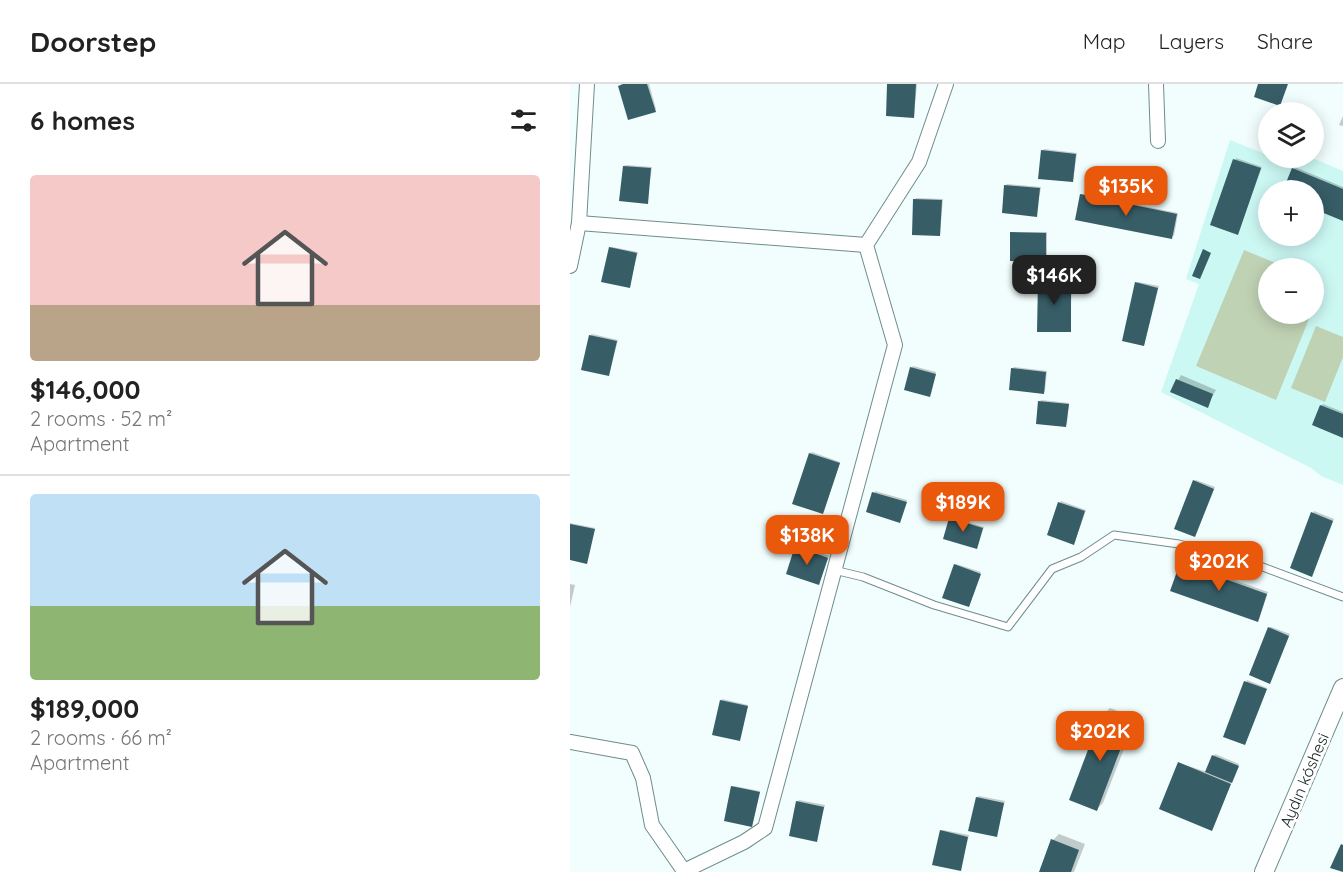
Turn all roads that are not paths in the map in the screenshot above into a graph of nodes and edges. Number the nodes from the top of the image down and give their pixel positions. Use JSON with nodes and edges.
{"nodes":[{"id":1,"x":587,"y":84,"type":"edge"},
{"id":2,"x":946,"y":84,"type":"edge"},
{"id":3,"x":1156,"y":84,"type":"edge"},
{"id":4,"x":1158,"y":141,"type":"dead end"},
{"id":5,"x":579,"y":222,"type":"junction"},
{"id":6,"x":866,"y":245,"type":"junction"},
{"id":7,"x":570,"y":266,"type":"edge"},
{"id":8,"x":834,"y":570,"type":"junction"},
{"id":9,"x":1343,"y":597,"type":"edge"},
{"id":10,"x":1343,"y":688,"type":"edge"},
{"id":11,"x":570,"y":742,"type":"edge"},
{"id":12,"x":684,"y":871,"type":"edge"},
{"id":13,"x":1264,"y":872,"type":"edge"}],
"edges":[{"from":1,"to":5,"type":"street"},
{"from":2,"to":6,"type":"street"},
{"from":3,"to":4,"type":"street"},
{"from":5,"to":6,"type":"street"},
{"from":5,"to":7,"type":"street"},
{"from":6,"to":8,"type":"street"},
{"from":8,"to":9,"type":"lane"},
{"from":8,"to":12,"type":"street"},
{"from":10,"to":13,"type":"street","name":"Aydın kóshesi"},
{"from":11,"to":12,"type":"street"}]}
